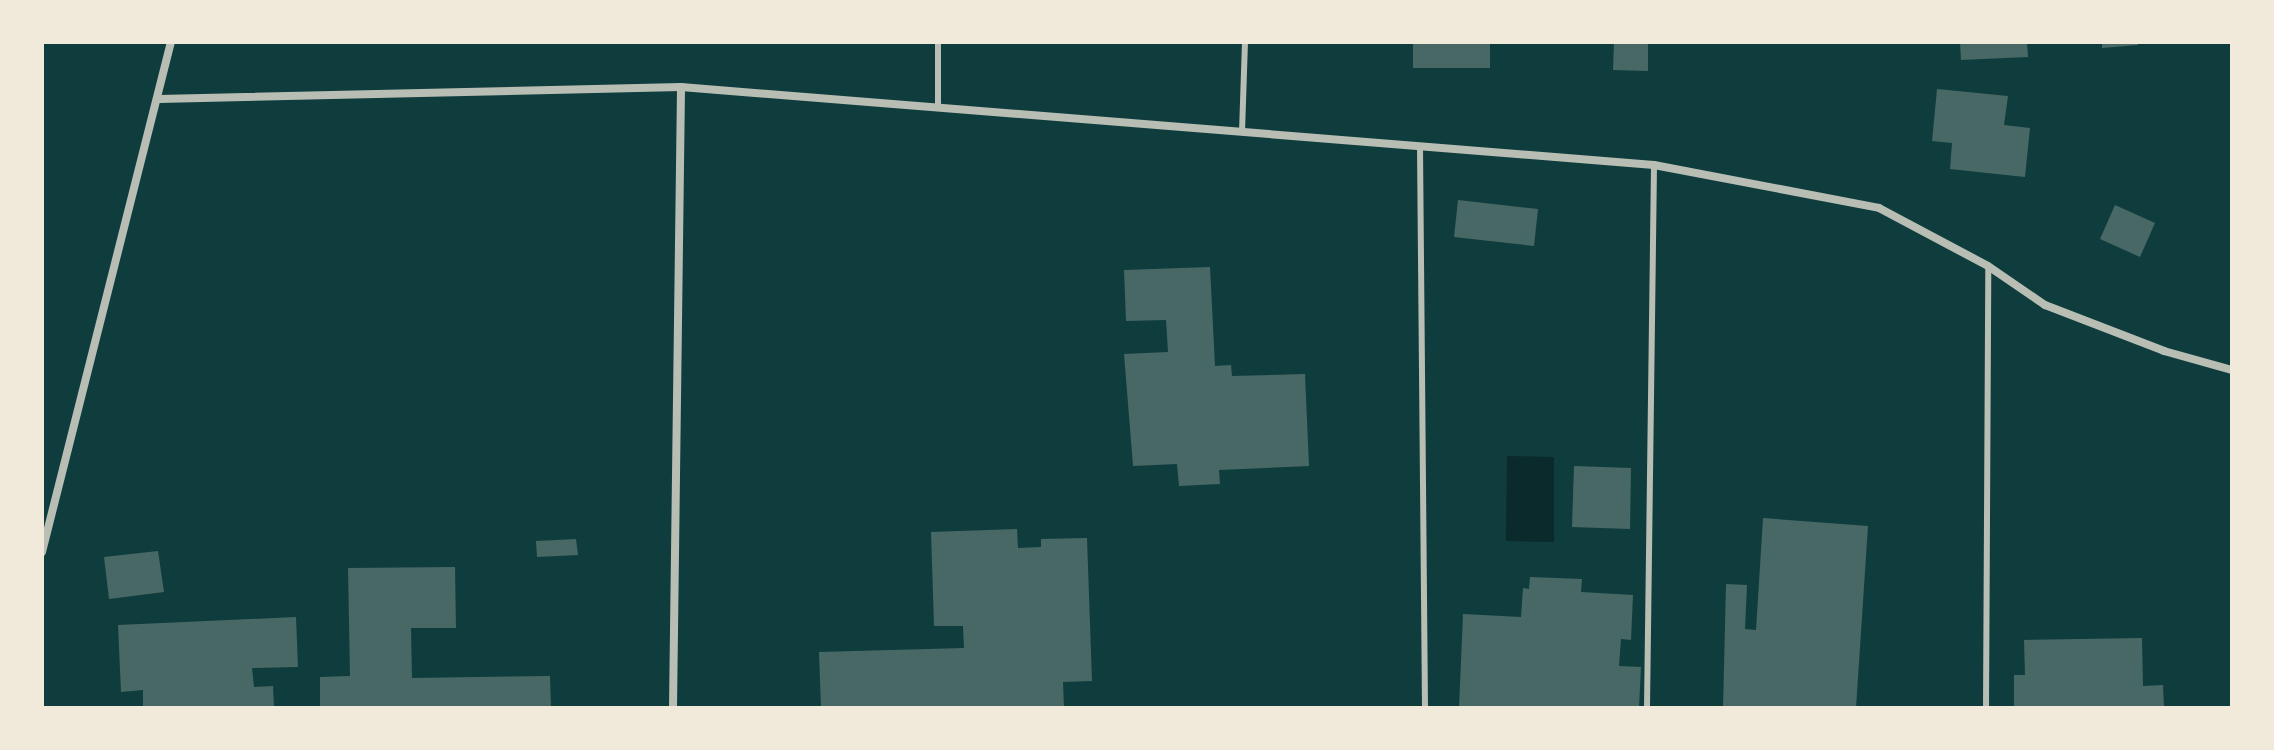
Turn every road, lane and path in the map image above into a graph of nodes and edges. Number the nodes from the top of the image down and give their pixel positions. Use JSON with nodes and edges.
{"nodes":[{"id":1,"x":171,"y":42,"type":"edge"},
{"id":2,"x":938,"y":42,"type":"edge"},
{"id":3,"x":1245,"y":42,"type":"edge"},
{"id":4,"x":681,"y":87,"type":"junction"},
{"id":5,"x":159,"y":99,"type":"junction"},
{"id":6,"x":938,"y":108,"type":"junction"},
{"id":7,"x":1242,"y":132,"type":"junction"},
{"id":8,"x":1420,"y":147,"type":"junction"},
{"id":9,"x":1654,"y":165,"type":"junction"},
{"id":10,"x":1988,"y":266,"type":"junction"},
{"id":11,"x":2232,"y":370,"type":"edge"},
{"id":12,"x":42,"y":552,"type":"edge"},
{"id":13,"x":673,"y":708,"type":"edge"},
{"id":14,"x":1425,"y":708,"type":"edge"},
{"id":15,"x":1647,"y":708,"type":"edge"},
{"id":16,"x":1986,"y":708,"type":"edge"}],
"edges":[{"from":1,"to":5,"type":"street"},
{"from":2,"to":6,"type":"lane"},
{"from":3,"to":7,"type":"lane"},
{"from":4,"to":5,"type":"street"},
{"from":4,"to":6,"type":"street"},
{"from":4,"to":13,"type":"street"},
{"from":5,"to":12,"type":"street"},
{"from":6,"to":7,"type":"street"},
{"from":7,"to":8,"type":"street"},
{"from":8,"to":9,"type":"street"},
{"from":8,"to":14,"type":"lane"},
{"from":9,"to":10,"type":"street"},
{"from":9,"to":15,"type":"lane"},
{"from":10,"to":11,"type":"street"},
{"from":10,"to":16,"type":"lane"}]}
